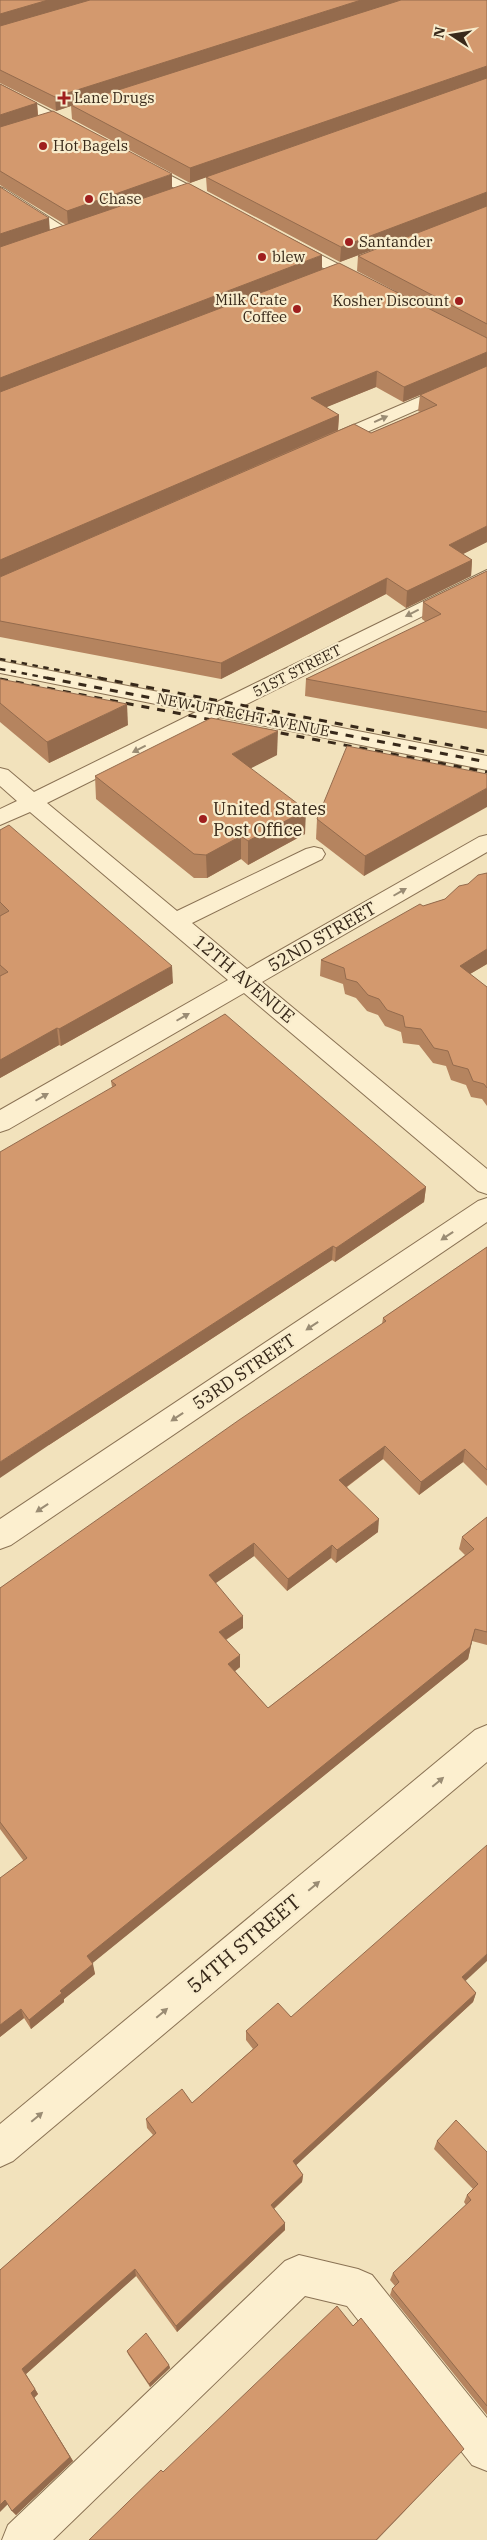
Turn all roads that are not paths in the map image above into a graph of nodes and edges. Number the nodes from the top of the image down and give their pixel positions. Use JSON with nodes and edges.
{"nodes":[{"id":1,"x":0,"y":89,"type":"edge"},
{"id":2,"x":74,"y":112,"type":"edge"},
{"id":3,"x":54,"y":118,"type":"junction"},
{"id":4,"x":39,"y":123,"type":"edge"},
{"id":5,"x":91,"y":138,"type":"edge"},
{"id":6,"x":124,"y":156,"type":"edge"},
{"id":7,"x":210,"y":183,"type":"edge"},
{"id":8,"x":190,"y":190,"type":"junction"},
{"id":9,"x":0,"y":192,"type":"edge"},
{"id":10,"x":174,"y":196,"type":"edge"},
{"id":11,"x":228,"y":211,"type":"edge"},
{"id":12,"x":84,"y":228,"type":"edge"},
{"id":13,"x":66,"y":234,"type":"junction"},
{"id":14,"x":272,"y":234,"type":"edge"},
{"id":15,"x":50,"y":240,"type":"edge"},
{"id":16,"x":360,"y":262,"type":"edge"},
{"id":17,"x":339,"y":270,"type":"junction"},
{"id":18,"x":323,"y":277,"type":"edge"},
{"id":19,"x":380,"y":292,"type":"edge"},
{"id":20,"x":487,"y":373,"type":"edge"},
{"id":21,"x":315,"y":448,"type":"edge"},
{"id":22,"x":487,"y":576,"type":"edge"},
{"id":23,"x":0,"y":667,"type":"edge"},
{"id":24,"x":218,"y":710,"type":"junction"},
{"id":25,"x":487,"y":763,"type":"edge"},
{"id":26,"x":0,"y":775,"type":"edge"},
{"id":27,"x":32,"y":802,"type":"junction"},
{"id":28,"x":0,"y":818,"type":"edge"},
{"id":29,"x":487,"y":842,"type":"edge"},
{"id":30,"x":314,"y":854,"type":"dead end"},
{"id":31,"x":175,"y":922,"type":"junction"},
{"id":32,"x":246,"y":981,"type":"junction"},
{"id":33,"x":0,"y":1122,"type":"edge"},
{"id":34,"x":487,"y":1184,"type":"edge"},
{"id":35,"x":487,"y":1208,"type":"edge"},
{"id":36,"x":0,"y":1536,"type":"edge"},
{"id":37,"x":487,"y":1741,"type":"edge"},
{"id":38,"x":0,"y":2148,"type":"edge"},
{"id":39,"x":487,"y":2450,"type":"edge"},
{"id":40,"x":23,"y":2540,"type":"edge"}],
"edges":[{"from":1,"to":3,"type":"street"},
{"from":2,"to":3,"type":"street"},
{"from":3,"to":4,"type":"street"},
{"from":3,"to":5,"type":"street"},
{"from":6,"to":8,"type":"street"},
{"from":7,"to":8,"type":"street"},
{"from":8,"to":10,"type":"street"},
{"from":8,"to":11,"type":"street"},
{"from":9,"to":13,"type":"street"},
{"from":12,"to":13,"type":"street"},
{"from":13,"to":15,"type":"street"},
{"from":14,"to":17,"type":"street"},
{"from":16,"to":17,"type":"street"},
{"from":17,"to":18,"type":"street"},
{"from":17,"to":19,"type":"street"},
{"from":21,"to":20,"type":"street","one_way":true},
{"from":22,"to":24,"type":"street","name":"51ST STREET","one_way":true},
{"from":23,"to":24,"type":"street","name":"NEW UTRECHT AVENUE"},
{"from":24,"to":25,"type":"street","name":"NEW UTRECHT AVENUE"},
{"from":24,"to":27,"type":"street","name":"51ST STREET","one_way":true},
{"from":26,"to":27,"type":"street","name":"12TH AVENUE"},
{"from":27,"to":28,"type":"street","name":"51ST STREET"},
{"from":27,"to":31,"type":"street","name":"12TH AVENUE"},
{"from":32,"to":29,"type":"street","name":"52ND STREET","one_way":true},
{"from":30,"to":31,"type":"street"},
{"from":31,"to":32,"type":"street","name":"12TH AVENUE"},
{"from":33,"to":32,"type":"street","name":"52ND STREET","one_way":true},
{"from":32,"to":34,"type":"street","name":"12TH AVENUE"},
{"from":35,"to":36,"type":"street","name":"53RD STREET","one_way":true},
{"from":38,"to":37,"type":"street","name":"54TH STREET","one_way":true},
{"from":39,"to":40,"type":"street"}]}
